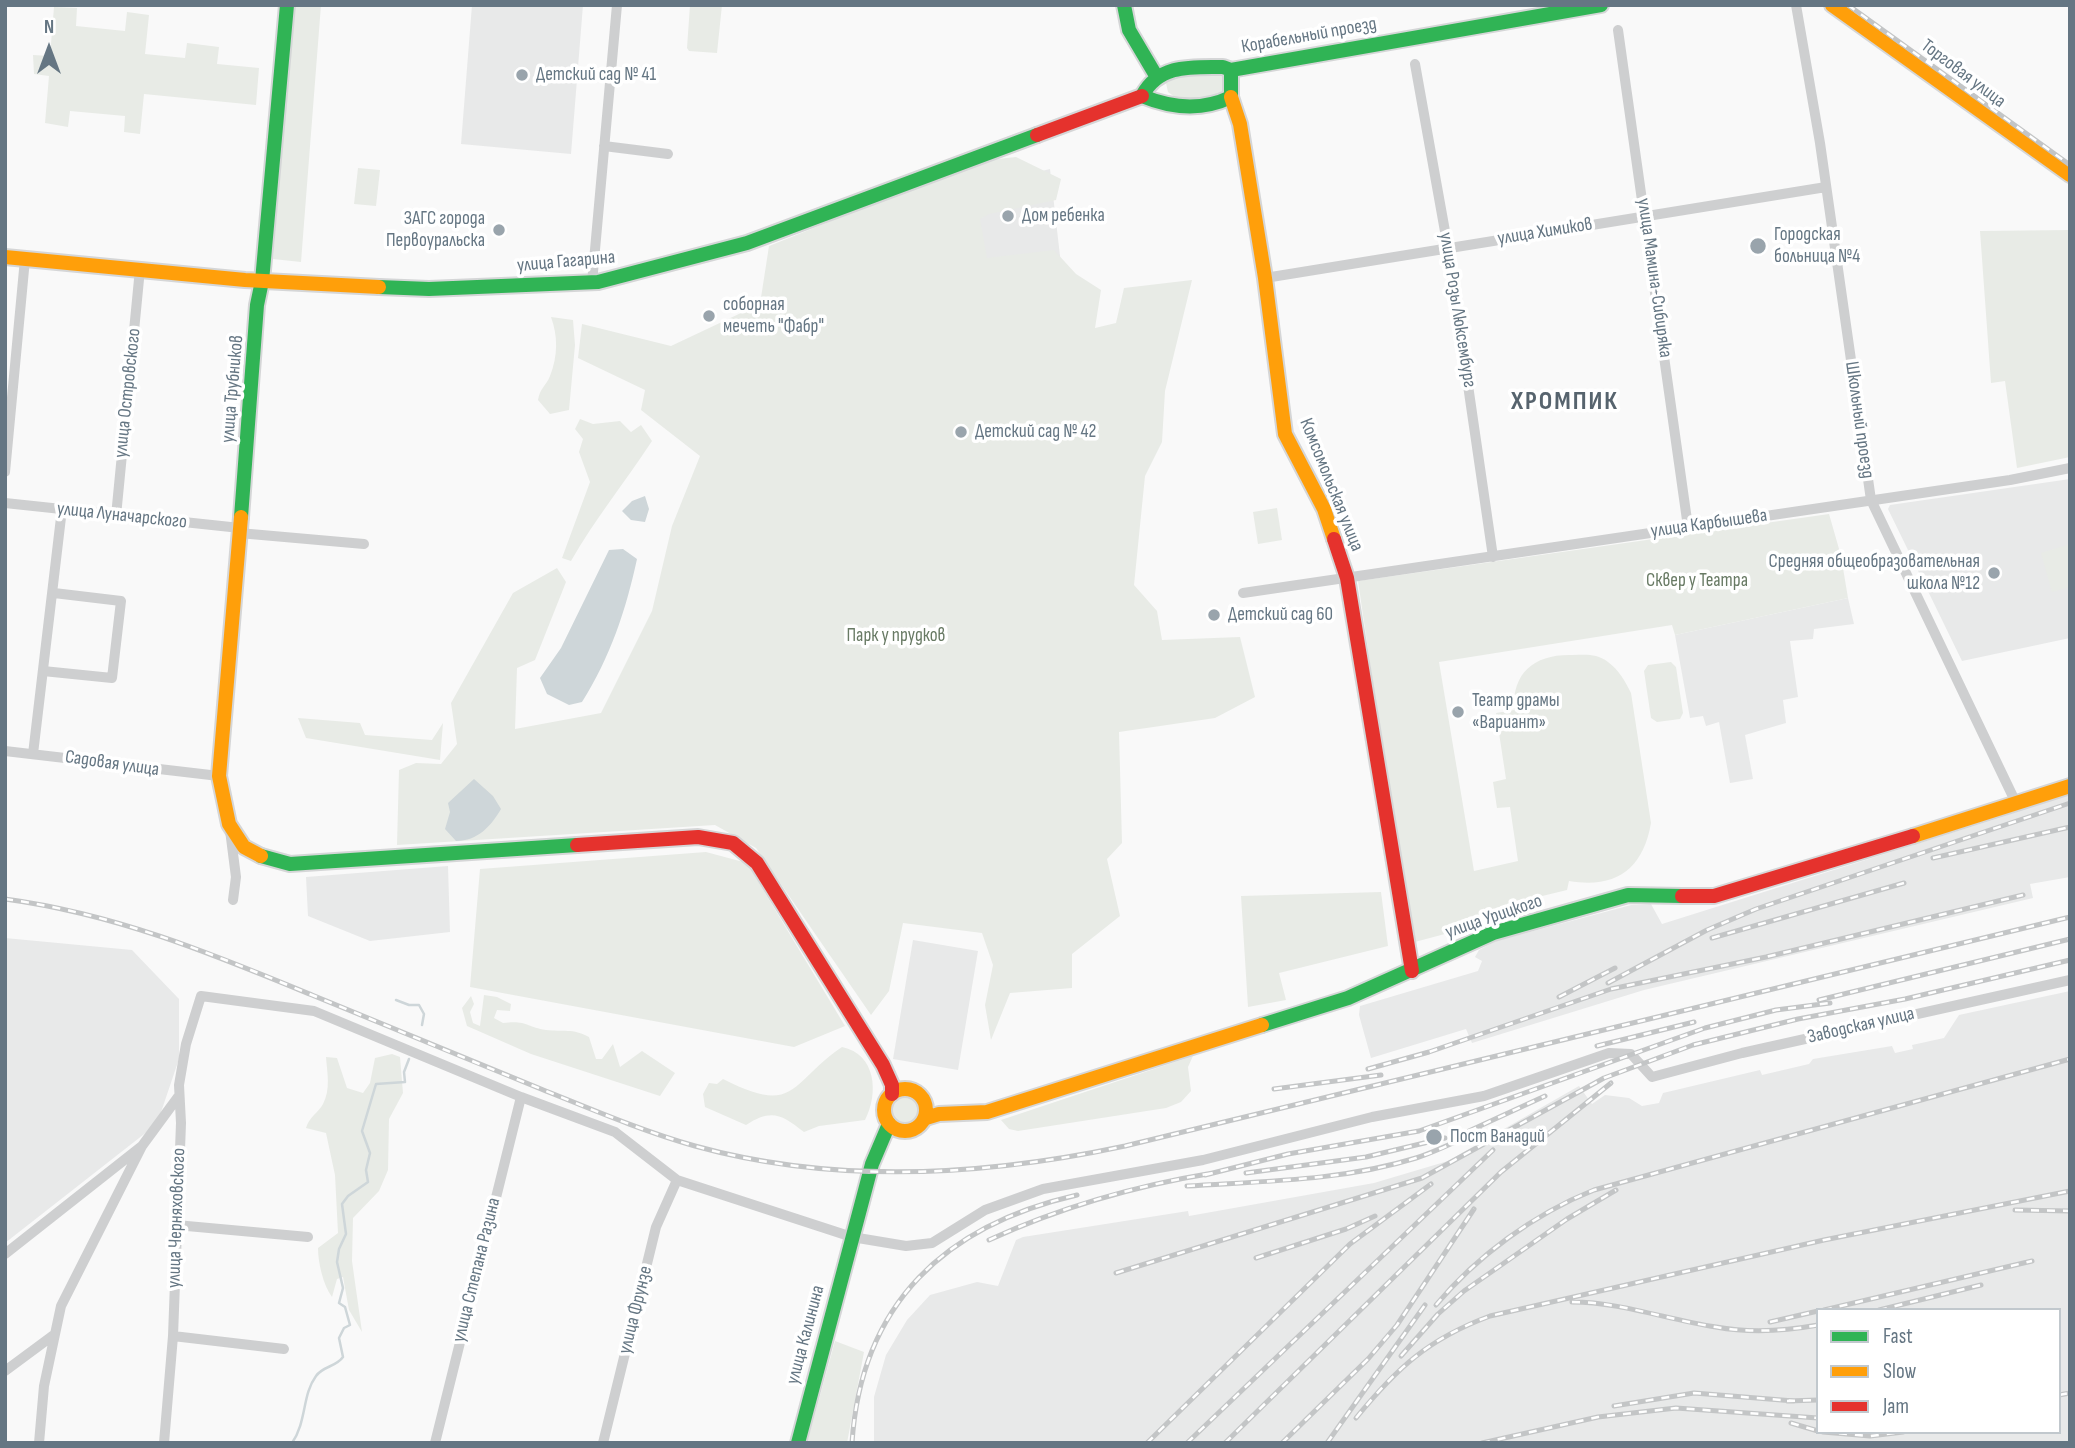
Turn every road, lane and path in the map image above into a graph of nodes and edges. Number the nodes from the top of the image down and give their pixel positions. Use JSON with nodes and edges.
{"nodes":[{"id":1,"x":287,"y":5,"type":"edge"},
{"id":2,"x":617,"y":5,"type":"edge"},
{"id":3,"x":1125,"y":5,"type":"edge"},
{"id":4,"x":1601,"y":5,"type":"edge"},
{"id":5,"x":1796,"y":5,"type":"edge"},
{"id":6,"x":1832,"y":5,"type":"edge"},
{"id":7,"x":1618,"y":30,"type":"dead end"},
{"id":8,"x":1415,"y":64,"type":"dead end"},
{"id":9,"x":1231,"y":70,"type":"junction"},
{"id":10,"x":1155,"y":74,"type":"junction"},
{"id":11,"x":1142,"y":96,"type":"junction"},
{"id":12,"x":1231,"y":97,"type":"junction"},
{"id":13,"x":604,"y":146,"type":"junction"},
{"id":14,"x":668,"y":154,"type":"dead end"},
{"id":15,"x":2070,"y":175,"type":"edge"},
{"id":16,"x":1826,"y":187,"type":"junction"},
{"id":17,"x":1645,"y":216,"type":"junction"},
{"id":18,"x":1448,"y":248,"type":"junction"},
{"id":19,"x":5,"y":257,"type":"edge"},
{"id":20,"x":25,"y":259,"type":"junction"},
{"id":21,"x":140,"y":269,"type":"junction"},
{"id":22,"x":1265,"y":278,"type":"junction"},
{"id":23,"x":262,"y":281,"type":"junction"},
{"id":24,"x":592,"y":283,"type":"junction"},
{"id":25,"x":2070,"y":468,"type":"edge"},
{"id":26,"x":5,"y":472,"type":"edge"},
{"id":27,"x":1871,"y":500,"type":"junction"},
{"id":28,"x":5,"y":503,"type":"edge"},
{"id":29,"x":62,"y":509,"type":"junction"},
{"id":30,"x":116,"y":516,"type":"junction"},
{"id":31,"x":1688,"y":527,"type":"junction"},
{"id":32,"x":239,"y":531,"type":"junction"},
{"id":33,"x":364,"y":544,"type":"dead end"},
{"id":34,"x":1493,"y":556,"type":"junction"},
{"id":35,"x":1347,"y":578,"type":"junction"},
{"id":36,"x":54,"y":593,"type":"junction"},
{"id":37,"x":1243,"y":593,"type":"dead end"},
{"id":38,"x":43,"y":671,"type":"junction"},
{"id":39,"x":5,"y":751,"type":"edge"},
{"id":40,"x":33,"y":754,"type":"junction"},
{"id":41,"x":219,"y":776,"type":"junction"},
{"id":42,"x":2070,"y":786,"type":"edge"},
{"id":43,"x":2017,"y":805,"type":"junction"},
{"id":44,"x":229,"y":829,"type":"junction"},
{"id":45,"x":233,"y":900,"type":"dead end"},
{"id":46,"x":1412,"y":971,"type":"junction"},
{"id":47,"x":2070,"y":980,"type":"edge"},
{"id":48,"x":894,"y":1089,"type":"junction"},
{"id":49,"x":178,"y":1097,"type":"junction"},
{"id":50,"x":521,"y":1097,"type":"junction"},
{"id":51,"x":930,"y":1113,"type":"junction"},
{"id":52,"x":890,"y":1128,"type":"junction"},
{"id":53,"x":142,"y":1146,"type":"junction"},
{"id":54,"x":677,"y":1180,"type":"junction"},
{"id":55,"x":176,"y":1225,"type":"junction"},
{"id":56,"x":308,"y":1237,"type":"dead end"},
{"id":57,"x":852,"y":1237,"type":"junction"},
{"id":58,"x":5,"y":1254,"type":"edge"},
{"id":59,"x":55,"y":1334,"type":"junction"},
{"id":60,"x":173,"y":1336,"type":"junction"},
{"id":61,"x":284,"y":1349,"type":"dead end"},
{"id":62,"x":5,"y":1371,"type":"edge"},
{"id":63,"x":39,"y":1443,"type":"edge"},
{"id":64,"x":164,"y":1443,"type":"edge"},
{"id":65,"x":435,"y":1443,"type":"edge"},
{"id":66,"x":603,"y":1443,"type":"edge"},
{"id":67,"x":798,"y":1443,"type":"edge"}],
"edges":[{"from":1,"to":23,"type":"street","name":"улица Трубников"},
{"from":2,"to":13,"type":"street"},
{"from":3,"to":10,"type":"street"},
{"from":4,"to":9,"type":"street","name":"Корабельный проезд"},
{"from":5,"to":16,"type":"street","name":"Школьный проезд"},
{"from":6,"to":15,"type":"street","name":"Торговая улица"},
{"from":7,"to":17,"type":"street","name":"улица Мамина-Сибиряка"},
{"from":8,"to":18,"type":"street","name":"улица Розы Люксембург"},
{"from":9,"to":10,"type":"street","name":"Корабельный проезд"},
{"from":9,"to":12,"type":"street","name":"Комсомольская улица"},
{"from":10,"to":11,"type":"street"},
{"from":11,"to":12,"type":"street"},
{"from":11,"to":24,"type":"street","name":"улица Гагарина"},
{"from":12,"to":22,"type":"street","name":"Комсомольская улица"},
{"from":13,"to":14,"type":"street"},
{"from":13,"to":24,"type":"street"},
{"from":16,"to":17,"type":"street","name":"улица Химиков"},
{"from":16,"to":27,"type":"street","name":"Школьный проезд"},
{"from":17,"to":18,"type":"street","name":"улица Химиков"},
{"from":17,"to":31,"type":"street","name":"улица Мамина-Сибиряка"},
{"from":18,"to":22,"type":"street","name":"улица Химиков"},
{"from":18,"to":34,"type":"street","name":"улица Розы Люксембург"},
{"from":19,"to":20,"type":"street","name":"улица Гагарина"},
{"from":20,"to":21,"type":"street","name":"улица Гагарина"},
{"from":20,"to":26,"type":"street"},
{"from":21,"to":23,"type":"street","name":"улица Гагарина"},
{"from":21,"to":30,"type":"street","name":"улица Островского"},
{"from":22,"to":35,"type":"street","name":"Комсомольская улица"},
{"from":23,"to":24,"type":"street","name":"улица Гагарина"},
{"from":23,"to":32,"type":"street","name":"улица Трубников"},
{"from":25,"to":27,"type":"street","name":"улица Карбышева"},
{"from":27,"to":31,"type":"street","name":"улица Карбышева"},
{"from":27,"to":43,"type":"street","name":"Школьный проезд"},
{"from":28,"to":29,"type":"street","name":"улица Луначарского"},
{"from":29,"to":30,"type":"street","name":"улица Луначарского"},
{"from":29,"to":36,"type":"street"},
{"from":30,"to":32,"type":"street","name":"улица Луначарского"},
{"from":31,"to":34,"type":"street","name":"улица Карбышева"},
{"from":32,"to":33,"type":"street","name":"улица Луначарского"},
{"from":32,"to":41,"type":"street","name":"улица Трубников"},
{"from":34,"to":35,"type":"street","name":"улица Карбышева"},
{"from":35,"to":37,"type":"street","name":"улица Карбышева"},
{"from":35,"to":46,"type":"street","name":"Комсомольская улица"},
{"from":36,"to":38,"type":"street"},
{"from":36,"to":38,"type":"street"},
{"from":38,"to":40,"type":"street"},
{"from":39,"to":40,"type":"street","name":"Садовая улица"},
{"from":40,"to":41,"type":"street","name":"Садовая улица"},
{"from":41,"to":44,"type":"street","name":"улица Трубников"},
{"from":42,"to":43,"type":"street","name":"улица Урицкого"},
{"from":43,"to":46,"type":"street","name":"улица Урицкого"},
{"from":44,"to":45,"type":"street"},
{"from":44,"to":48,"type":"street"},
{"from":46,"to":51,"type":"street","name":"улица Урицкого"},
{"from":47,"to":57,"type":"street","name":"Заводская улица"},
{"from":48,"to":51,"type":"street"},
{"from":48,"to":52,"type":"street"},
{"from":49,"to":50,"type":"street","name":"улица Черняховского"},
{"from":49,"to":53,"type":"street"},
{"from":49,"to":55,"type":"street","name":"улица Черняховского"},
{"from":50,"to":54,"type":"street"},
{"from":50,"to":65,"type":"street","name":"улица Степана Разина"},
{"from":51,"to":52,"type":"street"},
{"from":52,"to":57,"type":"street","name":"улица Калинина"},
{"from":53,"to":58,"type":"street"},
{"from":53,"to":59,"type":"street"},
{"from":54,"to":57,"type":"street"},
{"from":54,"to":66,"type":"street","name":"улица Фрунзе"},
{"from":55,"to":56,"type":"street"},
{"from":55,"to":60,"type":"street","name":"улица Черняховского"},
{"from":57,"to":67,"type":"street","name":"улица Калинина"},
{"from":59,"to":62,"type":"street"},
{"from":59,"to":63,"type":"street"},
{"from":60,"to":61,"type":"street"},
{"from":60,"to":64,"type":"street","name":"улица Черняховского"}]}
